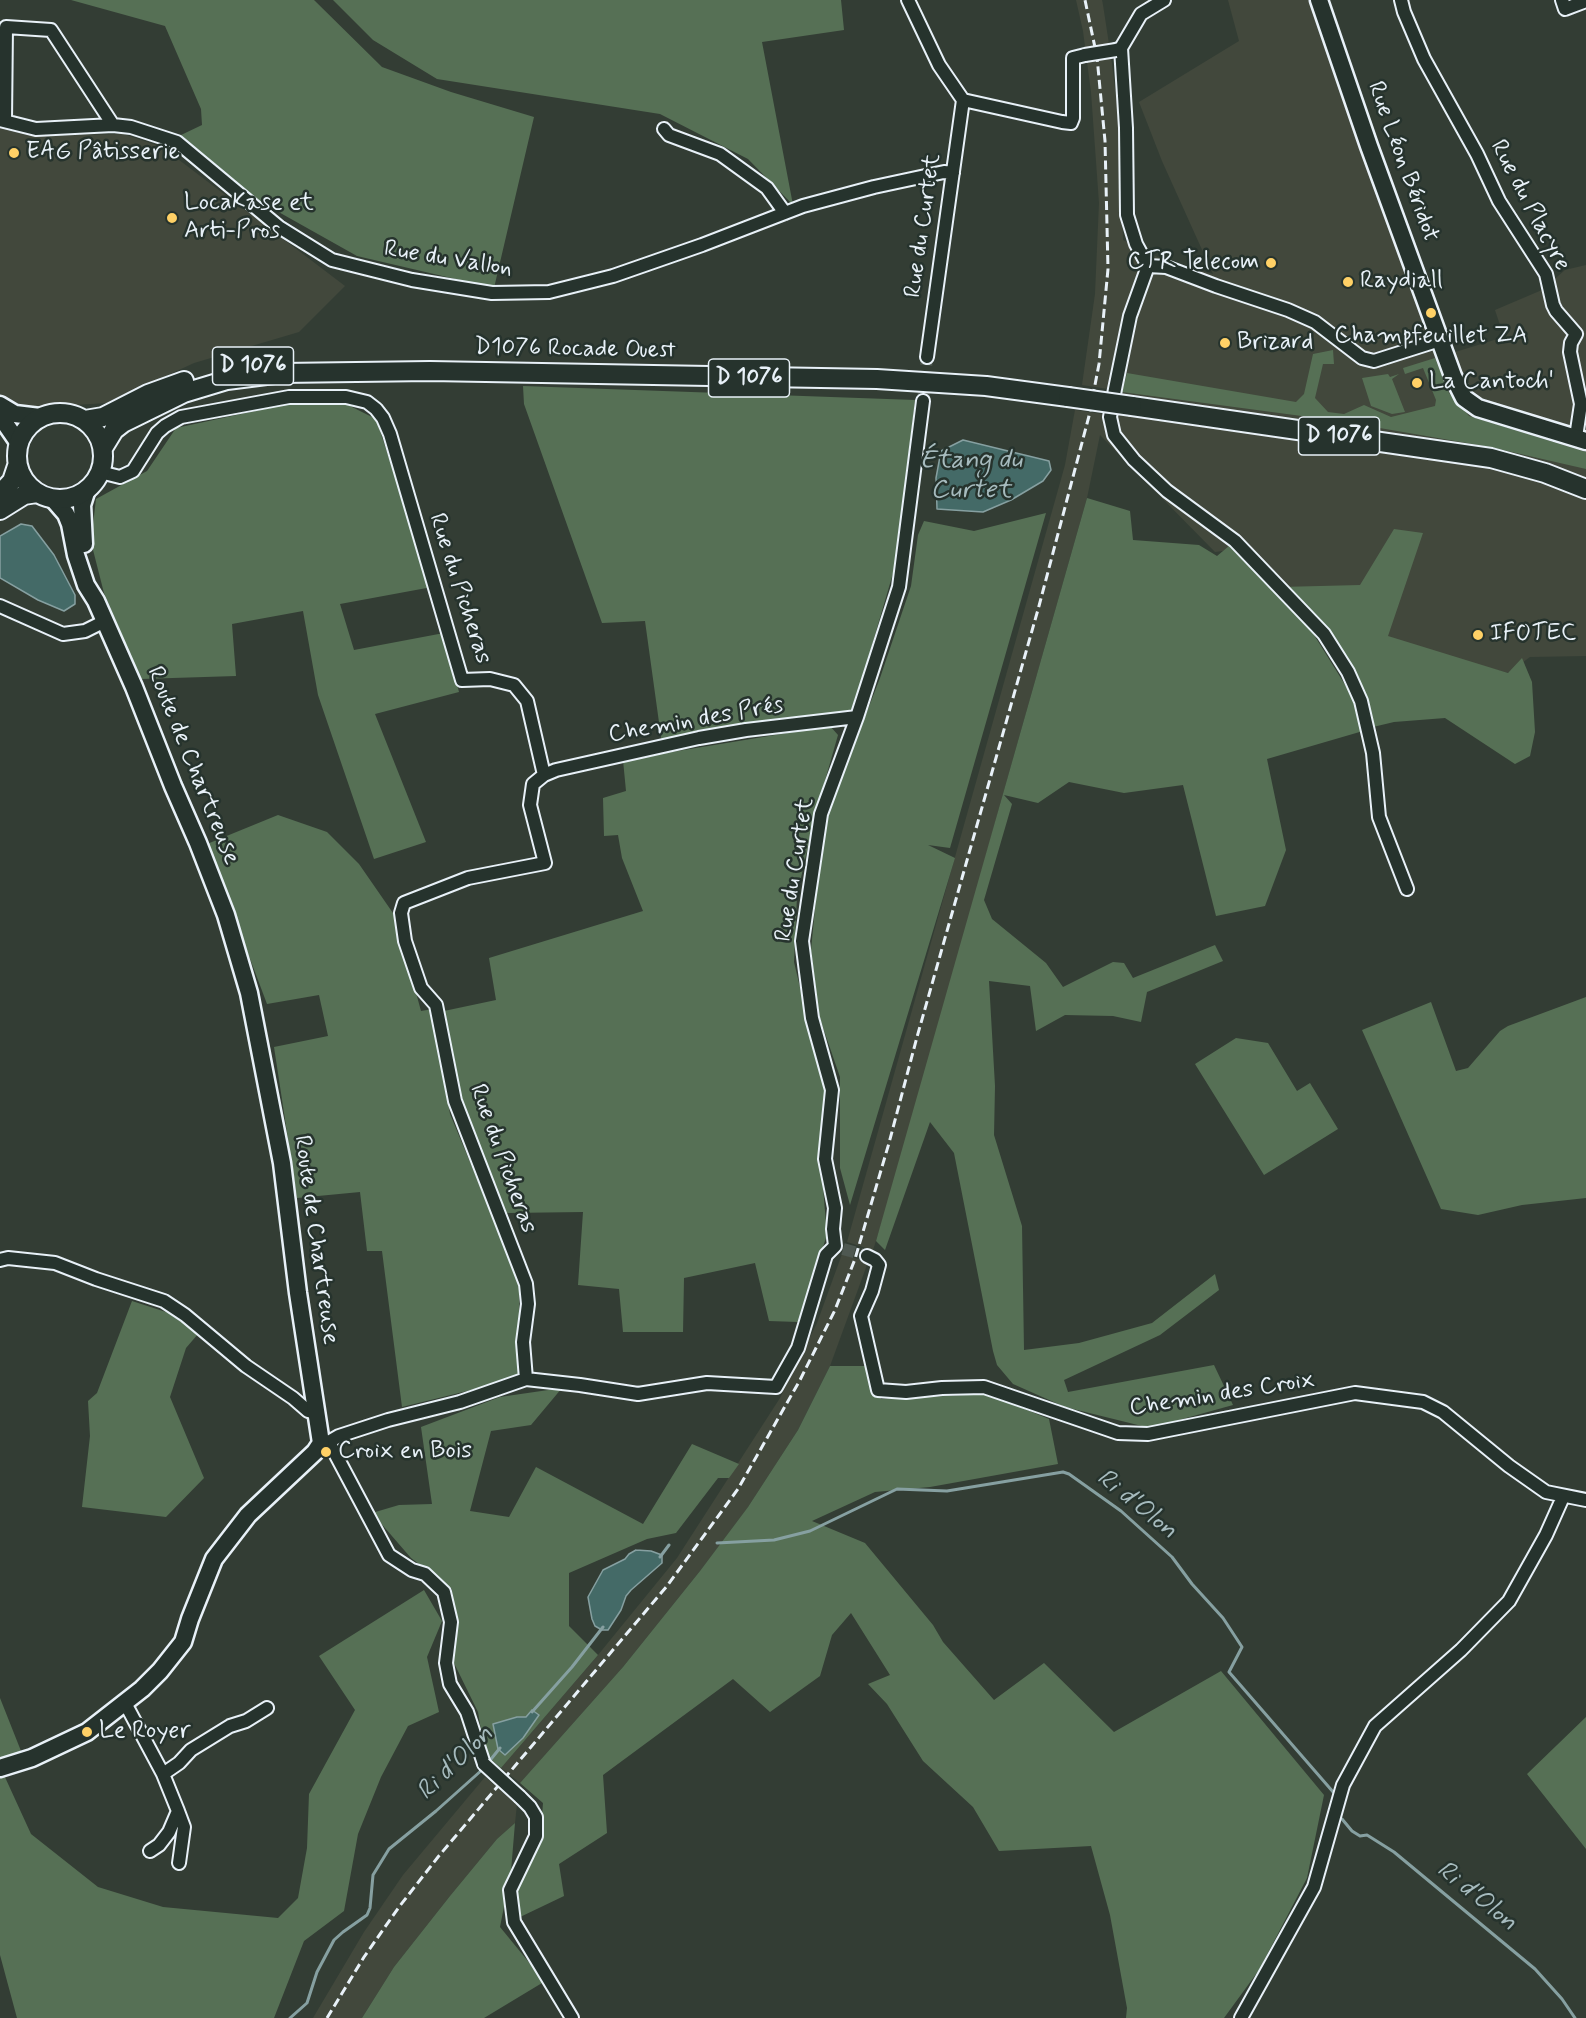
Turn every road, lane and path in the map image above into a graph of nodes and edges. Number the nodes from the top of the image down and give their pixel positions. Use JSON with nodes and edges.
{"nodes":[{"id":1,"x":908,"y":0,"type":"edge"},
{"id":2,"x":1164,"y":0,"type":"edge"},
{"id":3,"x":1319,"y":0,"type":"edge"},
{"id":4,"x":1401,"y":0,"type":"edge"},
{"id":5,"x":1562,"y":0,"type":"edge"},
{"id":6,"x":1586,"y":1,"type":"edge"},
{"id":7,"x":1118,"y":49,"type":"junction"},
{"id":8,"x":3,"y":58,"type":"edge"},
{"id":9,"x":963,"y":100,"type":"junction"},
{"id":10,"x":3,"y":120,"type":"edge"},
{"id":11,"x":113,"y":125,"type":"junction"},
{"id":12,"x":663,"y":129,"type":"dead end"},
{"id":13,"x":953,"y":173,"type":"junction"},
{"id":14,"x":785,"y":213,"type":"junction"},
{"id":15,"x":1148,"y":266,"type":"junction"},
{"id":16,"x":1581,"y":331,"type":"edge"},
{"id":17,"x":1440,"y":340,"type":"junction"},
{"id":18,"x":927,"y":357,"type":"tunnel mouth"},
{"id":19,"x":430,"y":371,"type":"junction"},
{"id":20,"x":923,"y":401,"type":"tunnel mouth"},
{"id":21,"x":0,"y":405,"type":"edge"},
{"id":22,"x":0,"y":416,"type":"edge"},
{"id":23,"x":40,"y":417,"type":"junction"},
{"id":24,"x":85,"y":420,"type":"junction"},
{"id":25,"x":1581,"y":439,"type":"edge"},
{"id":26,"x":18,"y":442,"type":"junction"},
{"id":27,"x":103,"y":448,"type":"junction"},
{"id":28,"x":17,"y":466,"type":"junction"},
{"id":29,"x":100,"y":472,"type":"junction"},
{"id":30,"x":1545,"y":473,"type":"junction"},
{"id":31,"x":1586,"y":480,"type":"edge"},
{"id":32,"x":87,"y":489,"type":"junction"},
{"id":33,"x":1586,"y":489,"type":"edge"},
{"id":34,"x":0,"y":494,"type":"edge"},
{"id":35,"x":45,"y":496,"type":"junction"},
{"id":36,"x":0,"y":510,"type":"edge"},
{"id":37,"x":96,"y":600,"type":"junction"},
{"id":38,"x":0,"y":606,"type":"edge"},
{"id":39,"x":105,"y":621,"type":"junction"},
{"id":40,"x":857,"y":717,"type":"junction"},
{"id":41,"x":544,"y":775,"type":"junction"},
{"id":42,"x":1407,"y":889,"type":"dead end"},
{"id":43,"x":867,"y":1256,"type":"dead end"},
{"id":44,"x":0,"y":1260,"type":"edge"},
{"id":45,"x":526,"y":1379,"type":"junction"},
{"id":46,"x":316,"y":1413,"type":"junction"},
{"id":47,"x":325,"y":1442,"type":"junction"},
{"id":48,"x":1563,"y":1497,"type":"junction"},
{"id":49,"x":1586,"y":1500,"type":"edge"},
{"id":50,"x":124,"y":1703,"type":"junction"},
{"id":51,"x":267,"y":1708,"type":"dead end"},
{"id":52,"x":0,"y":1768,"type":"edge"},
{"id":53,"x":163,"y":1774,"type":"junction"},
{"id":54,"x":178,"y":1811,"type":"junction"},
{"id":55,"x":150,"y":1851,"type":"dead end"},
{"id":56,"x":179,"y":1863,"type":"dead end"},
{"id":57,"x":572,"y":2018,"type":"edge"},
{"id":58,"x":1241,"y":2018,"type":"edge"}],
"edges":[{"from":1,"to":9,"type":"street"},
{"from":2,"to":7,"type":"street"},
{"from":3,"to":17,"type":"main road","name":"Rue Léon Béridot"},
{"from":4,"to":16,"type":"street","name":"Rue du Placyre"},
{"from":5,"to":6,"type":"street"},
{"from":7,"to":9,"type":"street","bridge":true},
{"from":7,"to":15,"type":"street"},
{"from":8,"to":10,"type":"street"},
{"from":8,"to":11,"type":"street"},
{"from":9,"to":13,"type":"street","name":"Rue du Curtet"},
{"from":10,"to":11,"type":"street","name":"Rue du Vallon"},
{"from":11,"to":14,"type":"street","name":"Rue du Vallon"},
{"from":12,"to":14,"type":"street"},
{"from":13,"to":14,"type":"street","name":"Rue du Vallon"},
{"from":13,"to":18,"type":"street","name":"Rue du Curtet"},
{"from":15,"to":17,"type":"street"},
{"from":15,"to":42,"type":"street"},
{"from":16,"to":25,"type":"street","name":"Rue du Placyre"},
{"from":17,"to":25,"type":"main road","name":"Rue Léon Béridot"},
{"from":19,"to":24,"type":"main road","number":"D 1076"},
{"from":19,"to":27,"type":"main road","name":"D1076 Rocade Ouest","number":"D 1076"},
{"from":19,"to":30,"type":"main road","name":"D1076 Rocade Ouest","number":"D 1076","bridge":true},
{"from":20,"to":40,"type":"street","name":"Rue du Curtet"},
{"from":21,"to":23,"type":"main road"},
{"from":22,"to":26,"type":"main road"},
{"from":23,"to":24,"type":"main road"},
{"from":23,"to":26,"type":"main road"},
{"from":24,"to":27,"type":"main road"},
{"from":26,"to":28,"type":"main road"},
{"from":27,"to":29,"type":"main road"},
{"from":28,"to":34,"type":"main road"},
{"from":28,"to":35,"type":"main road"},
{"from":29,"to":32,"type":"main road"},
{"from":29,"to":41,"type":"street","name":"Rue du Picheras"},
{"from":30,"to":31,"type":"main road","number":"D 1076"},
{"from":30,"to":33,"type":"main road","number":"D 1076"},
{"from":32,"to":35,"type":"main road"},
{"from":32,"to":37,"type":"main road","name":"Route de Chartreuse"},
{"from":35,"to":36,"type":"main road"},
{"from":35,"to":37,"type":"main road","name":"Route de Chartreuse"},
{"from":37,"to":39,"type":"main road","name":"Route de Chartreuse"},
{"from":38,"to":39,"type":"street"},
{"from":39,"to":46,"type":"main road","name":"Route de Chartreuse"},
{"from":40,"to":41,"type":"street","name":"Chemin des Prés"},
{"from":40,"to":45,"type":"street","name":"Rue du Curtet"},
{"from":41,"to":45,"type":"street","name":"Rue du Picheras"},
{"from":43,"to":48,"type":"street","name":"Chemin des Croix"},
{"from":44,"to":46,"type":"street"},
{"from":45,"to":47,"type":"street"},
{"from":46,"to":47,"type":"main road","name":"Route de Chartreuse"},
{"from":47,"to":50,"type":"main road"},
{"from":47,"to":57,"type":"street","bridge":true},
{"from":48,"to":49,"type":"street","name":"Chemin des Croix"},
{"from":48,"to":58,"type":"street"},
{"from":50,"to":52,"type":"main road"},
{"from":50,"to":53,"type":"street"},
{"from":51,"to":53,"type":"street"},
{"from":53,"to":54,"type":"street"},
{"from":54,"to":55,"type":"street"},
{"from":54,"to":56,"type":"street"}]}
